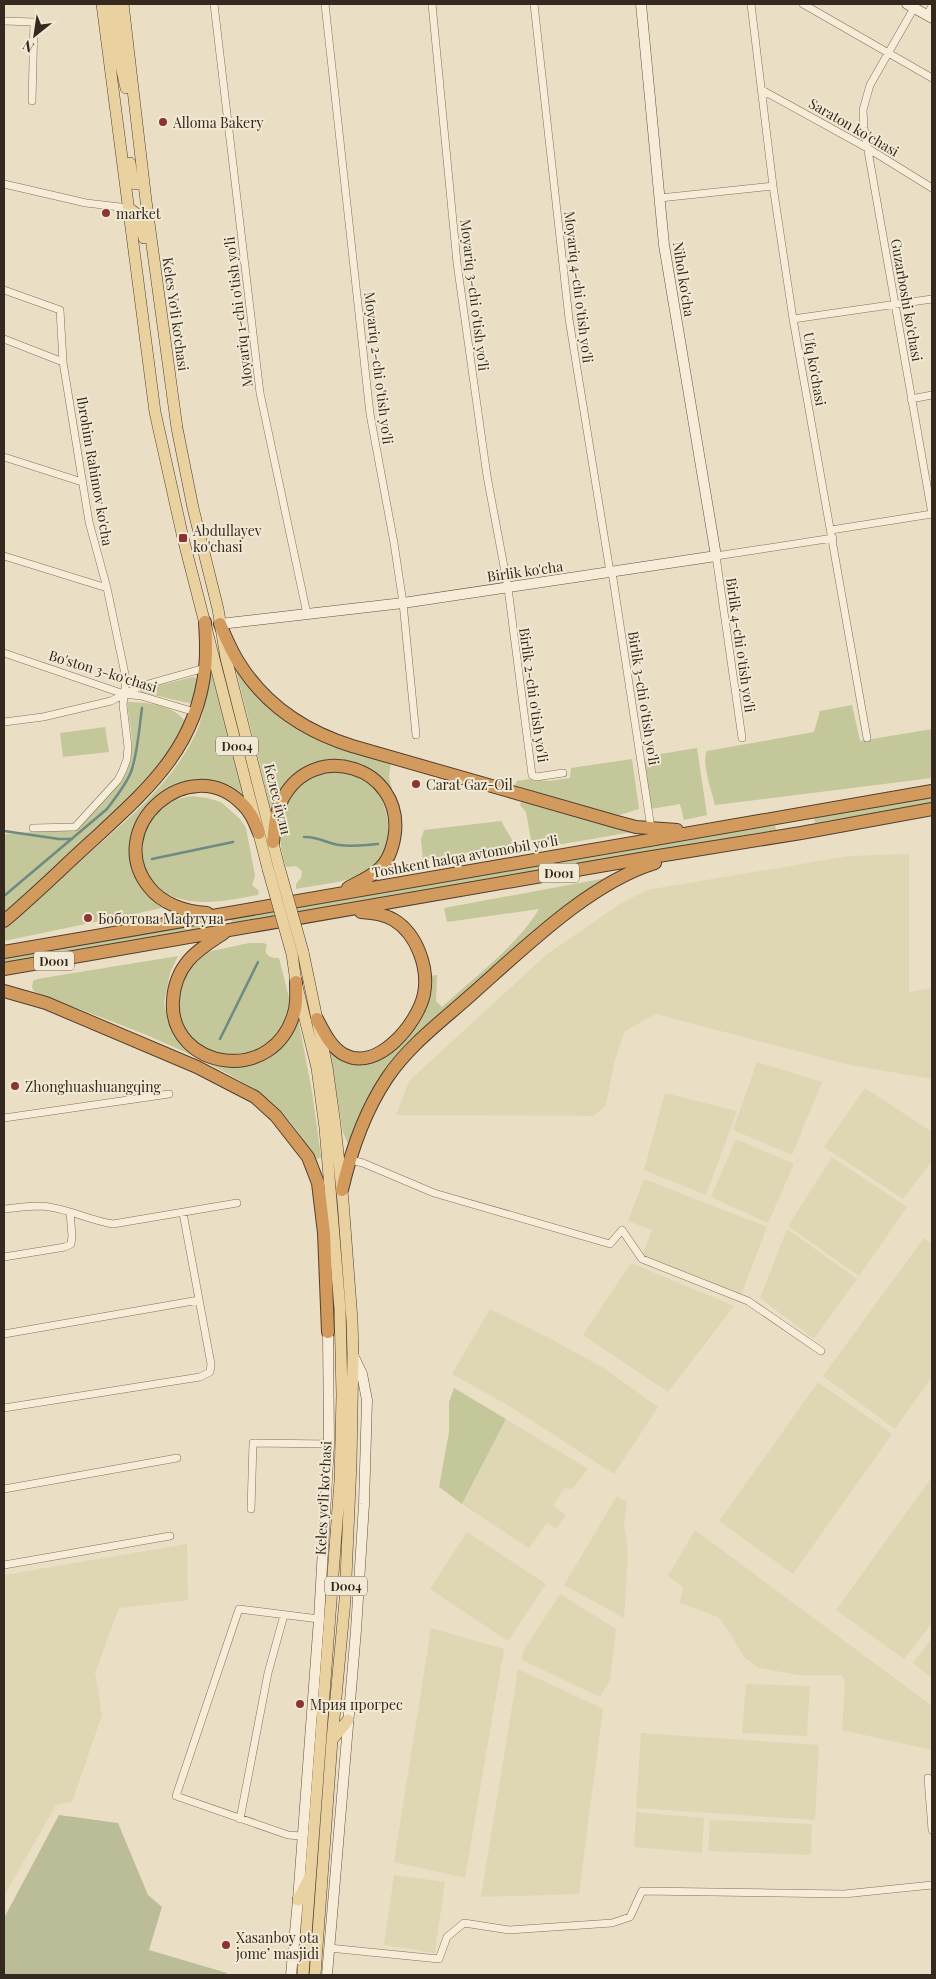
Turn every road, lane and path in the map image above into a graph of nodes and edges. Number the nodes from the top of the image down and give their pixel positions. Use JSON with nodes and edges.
{"nodes":[{"id":1,"x":102,"y":4,"type":"edge"},
{"id":2,"x":112,"y":4,"type":"edge"},
{"id":3,"x":123,"y":4,"type":"edge"},
{"id":4,"x":214,"y":4,"type":"edge"},
{"id":5,"x":325,"y":4,"type":"edge"},
{"id":6,"x":432,"y":4,"type":"edge"},
{"id":7,"x":534,"y":4,"type":"edge"},
{"id":8,"x":641,"y":4,"type":"edge"},
{"id":9,"x":751,"y":4,"type":"edge"},
{"id":10,"x":803,"y":4,"type":"edge"},
{"id":11,"x":911,"y":6,"type":"edge"},
{"id":12,"x":931,"y":13,"type":"edge"},
{"id":13,"x":4,"y":21,"type":"edge"},
{"id":14,"x":888,"y":53,"type":"junction"},
{"id":15,"x":932,"y":78,"type":"edge"},
{"id":16,"x":762,"y":90,"type":"junction"},
{"id":17,"x":114,"y":96,"type":"junction"},
{"id":18,"x":32,"y":101,"type":"dead end"},
{"id":19,"x":136,"y":126,"type":"junction"},
{"id":20,"x":869,"y":149,"type":"junction"},
{"id":21,"x":4,"y":184,"type":"edge"},
{"id":22,"x":144,"y":184,"type":"junction"},
{"id":23,"x":773,"y":186,"type":"junction"},
{"id":24,"x":932,"y":188,"type":"edge"},
{"id":25,"x":660,"y":198,"type":"junction"},
{"id":26,"x":129,"y":208,"type":"junction"},
{"id":27,"x":4,"y":290,"type":"edge"},
{"id":28,"x":932,"y":299,"type":"edge"},
{"id":29,"x":894,"y":306,"type":"junction"},
{"id":30,"x":793,"y":319,"type":"junction"},
{"id":31,"x":144,"y":328,"type":"junction"},
{"id":32,"x":164,"y":338,"type":"junction"},
{"id":33,"x":4,"y":339,"type":"edge"},
{"id":34,"x":63,"y":362,"type":"junction"},
{"id":35,"x":932,"y":395,"type":"edge"},
{"id":36,"x":911,"y":399,"type":"junction"},
{"id":37,"x":177,"y":428,"type":"junction"},
{"id":38,"x":4,"y":457,"type":"edge"},
{"id":39,"x":82,"y":482,"type":"junction"},
{"id":40,"x":930,"y":487,"type":"edge"},
{"id":41,"x":932,"y":514,"type":"edge"},
{"id":42,"x":832,"y":534,"type":"junction"},
{"id":43,"x":4,"y":556,"type":"edge"},
{"id":44,"x":716,"y":556,"type":"junction"},
{"id":45,"x":611,"y":572,"type":"junction"},
{"id":46,"x":107,"y":588,"type":"junction"},
{"id":47,"x":508,"y":588,"type":"junction"},
{"id":48,"x":403,"y":603,"type":"junction"},
{"id":49,"x":307,"y":614,"type":"junction"},
{"id":50,"x":205,"y":622,"type":"junction"},
{"id":51,"x":220,"y":624,"type":"junction"},
{"id":52,"x":4,"y":653,"type":"edge"},
{"id":53,"x":205,"y":668,"type":"junction"},
{"id":54,"x":124,"y":694,"type":"junction"},
{"id":55,"x":195,"y":712,"type":"junction"},
{"id":56,"x":4,"y":722,"type":"edge"},
{"id":57,"x":416,"y":734,"type":"dead end"},
{"id":58,"x":742,"y":738,"type":"dead end"},
{"id":59,"x":867,"y":738,"type":"dead end"},
{"id":60,"x":563,"y":773,"type":"dead end"},
{"id":61,"x":932,"y":791,"type":"edge"},
{"id":62,"x":932,"y":809,"type":"edge"},
{"id":63,"x":797,"y":814,"type":"junction"},
{"id":64,"x":33,"y":828,"type":"dead end"},
{"id":65,"x":651,"y":828,"type":"junction"},
{"id":66,"x":697,"y":832,"type":"junction"},
{"id":67,"x":800,"y":833,"type":"junction"},
{"id":68,"x":259,"y":834,"type":"junction"},
{"id":69,"x":273,"y":842,"type":"junction"},
{"id":70,"x":693,"y":852,"type":"junction"},
{"id":71,"x":274,"y":868,"type":"junction"},
{"id":72,"x":337,"y":894,"type":"junction"},
{"id":73,"x":343,"y":910,"type":"junction"},
{"id":74,"x":224,"y":914,"type":"junction"},
{"id":75,"x":4,"y":921,"type":"edge"},
{"id":76,"x":229,"y":930,"type":"junction"},
{"id":77,"x":4,"y":952,"type":"edge"},
{"id":78,"x":297,"y":953,"type":"junction"},
{"id":79,"x":4,"y":969,"type":"edge"},
{"id":80,"x":296,"y":982,"type":"junction"},
{"id":81,"x":4,"y":991,"type":"edge"},
{"id":82,"x":317,"y":1019,"type":"junction"},
{"id":83,"x":169,"y":1094,"type":"dead end"},
{"id":84,"x":4,"y":1118,"type":"edge"},
{"id":85,"x":350,"y":1160,"type":"junction"},
{"id":86,"x":339,"y":1196,"type":"junction"},
{"id":87,"x":237,"y":1202,"type":"dead end"},
{"id":88,"x":4,"y":1209,"type":"edge"},
{"id":89,"x":70,"y":1212,"type":"junction"},
{"id":90,"x":183,"y":1213,"type":"junction"},
{"id":91,"x":4,"y":1257,"type":"edge"},
{"id":92,"x":199,"y":1300,"type":"junction"},
{"id":93,"x":340,"y":1309,"type":"junction"},
{"id":94,"x":328,"y":1332,"type":"junction"},
{"id":95,"x":4,"y":1334,"type":"edge"},
{"id":96,"x":821,"y":1351,"type":"dead end"},
{"id":97,"x":353,"y":1355,"type":"junction"},
{"id":98,"x":4,"y":1408,"type":"edge"},
{"id":99,"x":329,"y":1444,"type":"junction"},
{"id":100,"x":177,"y":1458,"type":"dead end"},
{"id":101,"x":4,"y":1489,"type":"edge"},
{"id":102,"x":251,"y":1509,"type":"dead end"},
{"id":103,"x":170,"y":1536,"type":"dead end"},
{"id":104,"x":4,"y":1565,"type":"edge"},
{"id":105,"x":284,"y":1615,"type":"junction"},
{"id":106,"x":319,"y":1619,"type":"junction"},
{"id":107,"x":348,"y":1720,"type":"junction"},
{"id":108,"x":332,"y":1740,"type":"junction"},
{"id":109,"x":928,"y":1778,"type":"dead end"},
{"id":110,"x":240,"y":1819,"type":"junction"},
{"id":111,"x":932,"y":1830,"type":"edge"},
{"id":112,"x":301,"y":1836,"type":"junction"},
{"id":113,"x":312,"y":1873,"type":"junction"},
{"id":114,"x":932,"y":1885,"type":"edge"},
{"id":115,"x":298,"y":1900,"type":"junction"},
{"id":116,"x":329,"y":1948,"type":"junction"},
{"id":117,"x":291,"y":1975,"type":"edge"},
{"id":118,"x":303,"y":1975,"type":"edge"},
{"id":119,"x":315,"y":1975,"type":"edge"},
{"id":120,"x":327,"y":1975,"type":"edge"}],
"edges":[{"from":1,"to":17,"type":"main road"},
{"from":2,"to":19,"type":"main road"},
{"from":3,"to":19,"type":"main road","name":"Keles Yoʻli koʻchasi"},
{"from":4,"to":49,"type":"street","name":"Moyariq 1-chi o'tish yo'li"},
{"from":5,"to":48,"type":"street","name":"Moyariq 2-chi o'tish yo'li"},
{"from":6,"to":47,"type":"street","name":"Moyariq 3-chi o'tish yo'li"},
{"from":7,"to":45,"type":"street","name":"Moyariq 4-chi o'tish yo'li"},
{"from":8,"to":25,"type":"street","name":"Nihol ko'cha"},
{"from":9,"to":16,"type":"street","name":"Ufq ko'chasi"},
{"from":10,"to":14,"type":"street"},
{"from":11,"to":12,"type":"street"},
{"from":11,"to":14,"type":"street","name":"Guzarboshi ko'chasi"},
{"from":13,"to":18,"type":"street"},
{"from":14,"to":15,"type":"street"},
{"from":14,"to":20,"type":"street","name":"Guzarboshi ko'chasi"},
{"from":16,"to":20,"type":"street","name":"Saraton ko'chasi"},
{"from":16,"to":23,"type":"street","name":"Ufq ko'chasi"},
{"from":17,"to":22,"type":"main road"},
{"from":17,"to":26,"type":"main road"},
{"from":19,"to":22,"type":"main road","name":"Keles Yoʻli koʻchasi"},
{"from":20,"to":24,"type":"street","name":"Saraton ko'chasi"},
{"from":20,"to":29,"type":"street","name":"Guzarboshi ko'chasi"},
{"from":21,"to":26,"type":"street"},
{"from":22,"to":32,"type":"main road","name":"Keles Yoʻli koʻchasi"},
{"from":23,"to":25,"type":"street"},
{"from":23,"to":30,"type":"street","name":"Ufq ko'chasi"},
{"from":25,"to":44,"type":"street","name":"Nihol ko'cha"},
{"from":26,"to":31,"type":"main road"},
{"from":26,"to":32,"type":"main road"},
{"from":27,"to":34,"type":"street","name":"Ibrohim Rahimov ko'cha"},
{"from":28,"to":29,"type":"street"},
{"from":29,"to":30,"type":"street"},
{"from":29,"to":36,"type":"street","name":"Guzarboshi ko'chasi"},
{"from":30,"to":42,"type":"street","name":"Ufq ko'chasi"},
{"from":31,"to":37,"type":"main road"},
{"from":31,"to":50,"type":"main road"},
{"from":32,"to":37,"type":"main road","name":"Keles Yoʻli koʻchasi"},
{"from":33,"to":34,"type":"street"},
{"from":34,"to":39,"type":"street","name":"Ibrohim Rahimov ko'cha"},
{"from":35,"to":36,"type":"street"},
{"from":36,"to":40,"type":"street","name":"Guzarboshi ko'chasi"},
{"from":37,"to":51,"type":"main road","name":"Keles Yoʻli koʻchasi"},
{"from":38,"to":39,"type":"street"},
{"from":39,"to":46,"type":"street","name":"Ibrohim Rahimov ko'cha"},
{"from":40,"to":41,"type":"street","name":"Guzarboshi ko'chasi"},
{"from":41,"to":42,"type":"street","name":"Birlik ko'cha"},
{"from":42,"to":44,"type":"street","name":"Birlik ko'cha"},
{"from":42,"to":59,"type":"street","name":"Ufq ko'chasi"},
{"from":43,"to":46,"type":"street"},
{"from":44,"to":45,"type":"street","name":"Birlik ko'cha"},
{"from":44,"to":58,"type":"street","name":"Birlik 4-chi o'tish yo'li"},
{"from":45,"to":47,"type":"street","name":"Birlik ko'cha"},
{"from":45,"to":65,"type":"street","name":"Birlik 3-chi o'tish yo'li"},
{"from":46,"to":54,"type":"street","name":"Ibrohim Rahimov ko'cha"},
{"from":47,"to":48,"type":"street","name":"Birlik ko'cha"},
{"from":47,"to":60,"type":"street","name":"Birlik 2-chi o'tish yo'li"},
{"from":48,"to":49,"type":"street","name":"Birlik ko'cha"},
{"from":48,"to":57,"type":"street","name":"Moyariq 2-chi o'tish yo'li"},
{"from":49,"to":51,"type":"street","name":"Birlik ko'cha"},
{"from":50,"to":53,"type":"highway"},
{"from":50,"to":68,"type":"main road","number":"D004"},
{"from":51,"to":65,"type":"highway"},
{"from":51,"to":69,"type":"main road","name":"Келес йули","number":"D004"},
{"from":52,"to":54,"type":"street","name":"Bo'ston 3-ko'chasi"},
{"from":53,"to":54,"type":"street"},
{"from":53,"to":55,"type":"highway"},
{"from":54,"to":55,"type":"street","name":"Bo'ston 3-ko'chasi"},
{"from":54,"to":56,"type":"street"},
{"from":54,"to":64,"type":"street","name":"Ibrohim Rahimov ko'cha"},
{"from":55,"to":75,"type":"highway"},
{"from":61,"to":63,"type":"highway","name":"Toshkent halqa avtomobil yo'li","number":"D001"},
{"from":62,"to":67,"type":"highway","number":"D001"},
{"from":63,"to":66,"type":"highway","name":"Toshkent halqa avtomobil yo'li","number":"D001"},
{"from":63,"to":67,"type":"highway"},
{"from":65,"to":66,"type":"highway"},
{"from":66,"to":72,"type":"highway","name":"Toshkent halqa avtomobil yo'li","number":"D001"},
{"from":67,"to":70,"type":"highway","number":"D001"},
{"from":68,"to":71,"type":"main road","number":"D004"},
{"from":68,"to":74,"type":"highway"},
{"from":69,"to":71,"type":"main road","name":"Келес йули","number":"D004"},
{"from":69,"to":72,"type":"highway"},
{"from":70,"to":73,"type":"highway","number":"D001"},
{"from":70,"to":85,"type":"highway"},
{"from":71,"to":78,"type":"main road","name":"Келес йули","number":"D004","bridge":true},
{"from":72,"to":74,"type":"highway","name":"Toshkent halqa avtomobil yo'li","number":"D001"},
{"from":73,"to":76,"type":"highway","number":"D001"},
{"from":73,"to":82,"type":"highway"},
{"from":74,"to":77,"type":"highway","name":"Toshkent halqa avtomobil yo'li","number":"D001"},
{"from":76,"to":79,"type":"highway","number":"D001"},
{"from":76,"to":80,"type":"highway"},
{"from":78,"to":80,"type":"main road","number":"D004"},
{"from":78,"to":82,"type":"main road","number":"D004"},
{"from":80,"to":86,"type":"main road","number":"D004"},
{"from":81,"to":94,"type":"highway"},
{"from":82,"to":86,"type":"main road","number":"D004"},
{"from":83,"to":84,"type":"street"},
{"from":85,"to":86,"type":"highway"},
{"from":85,"to":96,"type":"street"},
{"from":86,"to":93,"type":"main road","name":"Keles yoʻli koʻchasi","number":"D004"},
{"from":86,"to":97,"type":"main road","name":"Keles yoʻli koʻchasi","number":"D004"},
{"from":87,"to":90,"type":"street"},
{"from":88,"to":89,"type":"street"},
{"from":89,"to":90,"type":"street"},
{"from":89,"to":91,"type":"street"},
{"from":90,"to":92,"type":"street"},
{"from":92,"to":95,"type":"street"},
{"from":92,"to":98,"type":"street"},
{"from":93,"to":94,"type":"main road"},
{"from":93,"to":113,"type":"main road","name":"Keles yoʻli koʻchasi","number":"D004"},
{"from":94,"to":99,"type":"street","name":"Keles yoʻli koʻchasi"},
{"from":97,"to":107,"type":"street","name":"Keles yoʻli koʻchasi"},
{"from":97,"to":108,"type":"main road","name":"Keles yoʻli koʻchasi","number":"D004"},
{"from":99,"to":102,"type":"street"},
{"from":99,"to":106,"type":"street","name":"Keles yoʻli koʻchasi"},
{"from":100,"to":101,"type":"street"},
{"from":103,"to":104,"type":"street"},
{"from":105,"to":106,"type":"street"},
{"from":105,"to":110,"type":"street"},
{"from":105,"to":110,"type":"street"},
{"from":106,"to":112,"type":"street","name":"Keles yoʻli koʻchasi"},
{"from":107,"to":108,"type":"main road"},
{"from":107,"to":116,"type":"street","name":"Keles yoʻli koʻchasi"},
{"from":108,"to":119,"type":"main road","name":"Keles yoʻli koʻchasi","number":"D004"},
{"from":109,"to":111,"type":"street"},
{"from":110,"to":112,"type":"street"},
{"from":112,"to":115,"type":"street","name":"Keles yoʻli koʻchasi"},
{"from":113,"to":115,"type":"main road"},
{"from":113,"to":118,"type":"main road","name":"Keles yoʻli koʻchasi","number":"D004"},
{"from":114,"to":116,"type":"street"},
{"from":115,"to":117,"type":"street","name":"Keles yoʻli koʻchasi"},
{"from":116,"to":120,"type":"street","name":"Keles yoʻli koʻchasi"}]}
